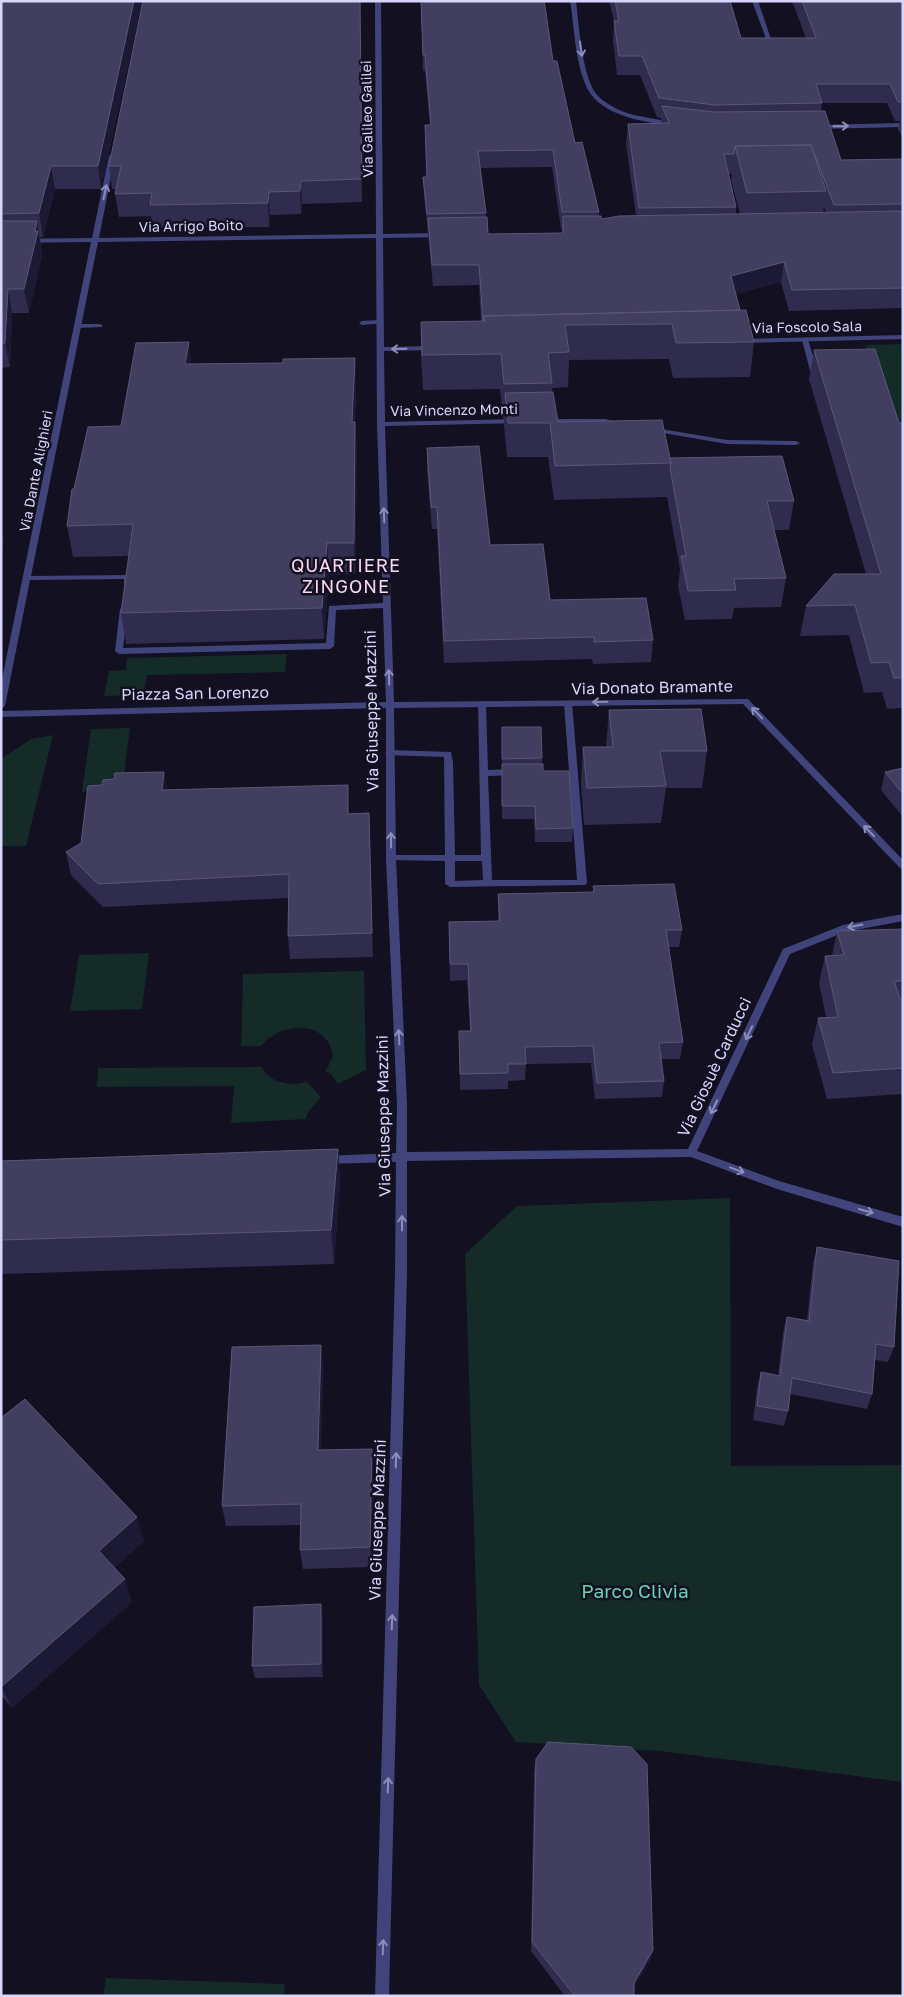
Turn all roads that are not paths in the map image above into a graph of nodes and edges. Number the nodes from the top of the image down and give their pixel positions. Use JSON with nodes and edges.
{"nodes":[{"id":1,"x":378,"y":1,"type":"edge"},
{"id":2,"x":573,"y":1,"type":"edge"},
{"id":3,"x":755,"y":1,"type":"edge"},
{"id":4,"x":770,"y":41,"type":"edge"},
{"id":5,"x":685,"y":125,"type":"edge"},
{"id":6,"x":903,"y":125,"type":"edge"},
{"id":7,"x":809,"y":127,"type":"edge"},
{"id":8,"x":115,"y":144,"type":"edge"},
{"id":9,"x":448,"y":235,"type":"edge"},
{"id":10,"x":382,"y":236,"type":"junction"},
{"id":11,"x":95,"y":239,"type":"junction"},
{"id":12,"x":1,"y":240,"type":"edge"},
{"id":13,"x":381,"y":322,"type":"junction"},
{"id":14,"x":362,"y":323,"type":"dead end"},
{"id":15,"x":78,"y":326,"type":"junction"},
{"id":16,"x":100,"y":326,"type":"dead end"},
{"id":17,"x":903,"y":338,"type":"edge"},
{"id":18,"x":805,"y":340,"type":"junction"},
{"id":19,"x":737,"y":341,"type":"edge"},
{"id":20,"x":446,"y":348,"type":"edge"},
{"id":21,"x":382,"y":349,"type":"junction"},
{"id":22,"x":815,"y":374,"type":"edge"},
{"id":23,"x":527,"y":421,"type":"edge"},
{"id":24,"x":537,"y":421,"type":"edge"},
{"id":25,"x":381,"y":424,"type":"junction"},
{"id":26,"x":633,"y":426,"type":"edge"},
{"id":27,"x":642,"y":427,"type":"edge"},
{"id":28,"x":796,"y":443,"type":"dead end"},
{"id":29,"x":27,"y":578,"type":"junction"},
{"id":30,"x":386,"y":605,"type":"junction"},
{"id":31,"x":568,"y":703,"type":"junction"},
{"id":32,"x":482,"y":704,"type":"junction"},
{"id":33,"x":390,"y":705,"type":"junction"},
{"id":34,"x":1,"y":706,"type":"edge"},
{"id":35,"x":1,"y":714,"type":"edge"},
{"id":36,"x":389,"y":753,"type":"junction"},
{"id":37,"x":524,"y":772,"type":"edge"},
{"id":38,"x":484,"y":773,"type":"junction"},
{"id":39,"x":391,"y":858,"type":"junction"},
{"id":40,"x":450,"y":858,"type":"junction"},
{"id":41,"x":486,"y":858,"type":"junction"},
{"id":42,"x":903,"y":866,"type":"edge"},
{"id":43,"x":488,"y":884,"type":"junction"},
{"id":44,"x":903,"y":917,"type":"edge"},
{"id":45,"x":692,"y":1153,"type":"junction"},
{"id":46,"x":402,"y":1158,"type":"junction"},
{"id":47,"x":312,"y":1160,"type":"edge"},
{"id":48,"x":903,"y":1222,"type":"edge"},
{"id":49,"x":382,"y":1996,"type":"edge"}],
"edges":[{"from":1,"to":10,"type":"street","name":"Via Galileo Galilei"},
{"from":2,"to":5,"type":"street","one_way":true},
{"from":3,"to":4,"type":"street"},
{"from":7,"to":6,"type":"street","one_way":true},
{"from":11,"to":8,"type":"street","name":"Via Dante Alighieri","one_way":true},
{"from":9,"to":10,"type":"street","name":"Via Arrigo Boito"},
{"from":10,"to":11,"type":"street","name":"Via Arrigo Boito"},
{"from":10,"to":13,"type":"street","name":"Via Giuseppe Mazzini"},
{"from":11,"to":12,"type":"street","name":"Via Arrigo Boito"},
{"from":11,"to":15,"type":"street","name":"Via Dante Alighieri"},
{"from":13,"to":14,"type":"street"},
{"from":13,"to":21,"type":"street","name":"Via Giuseppe Mazzini"},
{"from":15,"to":16,"type":"street"},
{"from":15,"to":29,"type":"street","name":"Via Dante Alighieri"},
{"from":17,"to":18,"type":"street","name":"Via Foscolo Sala"},
{"from":18,"to":19,"type":"street","name":"Via Foscolo Sala"},
{"from":18,"to":22,"type":"street"},
{"from":20,"to":21,"type":"street","one_way":true},
{"from":21,"to":25,"type":"street","name":"Via Giuseppe Mazzini"},
{"from":23,"to":25,"type":"street","name":"Via Vincenzo Monti"},
{"from":24,"to":26,"type":"street","name":"Via Vincenzo Monti"},
{"from":30,"to":25,"type":"street","name":"Via Giuseppe Mazzini","one_way":true},
{"from":27,"to":28,"type":"street"},
{"from":29,"to":30,"type":"street"},
{"from":29,"to":34,"type":"street","name":"Via Dante Alighieri"},
{"from":33,"to":30,"type":"street","name":"Via Giuseppe Mazzini","one_way":true},
{"from":31,"to":32,"type":"street","name":"Via Donato Bramante"},
{"from":42,"to":31,"type":"street","name":"Via Donato Bramante","one_way":true},
{"from":31,"to":43,"type":"street"},
{"from":32,"to":33,"type":"street","name":"Via Donato Bramante"},
{"from":32,"to":38,"type":"street"},
{"from":33,"to":35,"type":"street","name":"Piazza San Lorenzo"},
{"from":33,"to":36,"type":"street","name":"Via Giuseppe Mazzini"},
{"from":39,"to":36,"type":"street","name":"Via Giuseppe Mazzini","one_way":true},
{"from":36,"to":40,"type":"street"},
{"from":37,"to":38,"type":"street"},
{"from":38,"to":41,"type":"street"},
{"from":39,"to":40,"type":"street"},
{"from":46,"to":39,"type":"street","name":"Via Giuseppe Mazzini","one_way":true},
{"from":40,"to":41,"type":"street"},
{"from":40,"to":43,"type":"street"},
{"from":41,"to":43,"type":"street"},
{"from":44,"to":45,"type":"street","name":"Via Giosuè Carducci","one_way":true},
{"from":45,"to":46,"type":"street","name":"Via Giosuè Carducci"},
{"from":45,"to":48,"type":"street","one_way":true},
{"from":46,"to":47,"type":"street"},
{"from":49,"to":46,"type":"street","name":"Via Giuseppe Mazzini","one_way":true}]}
